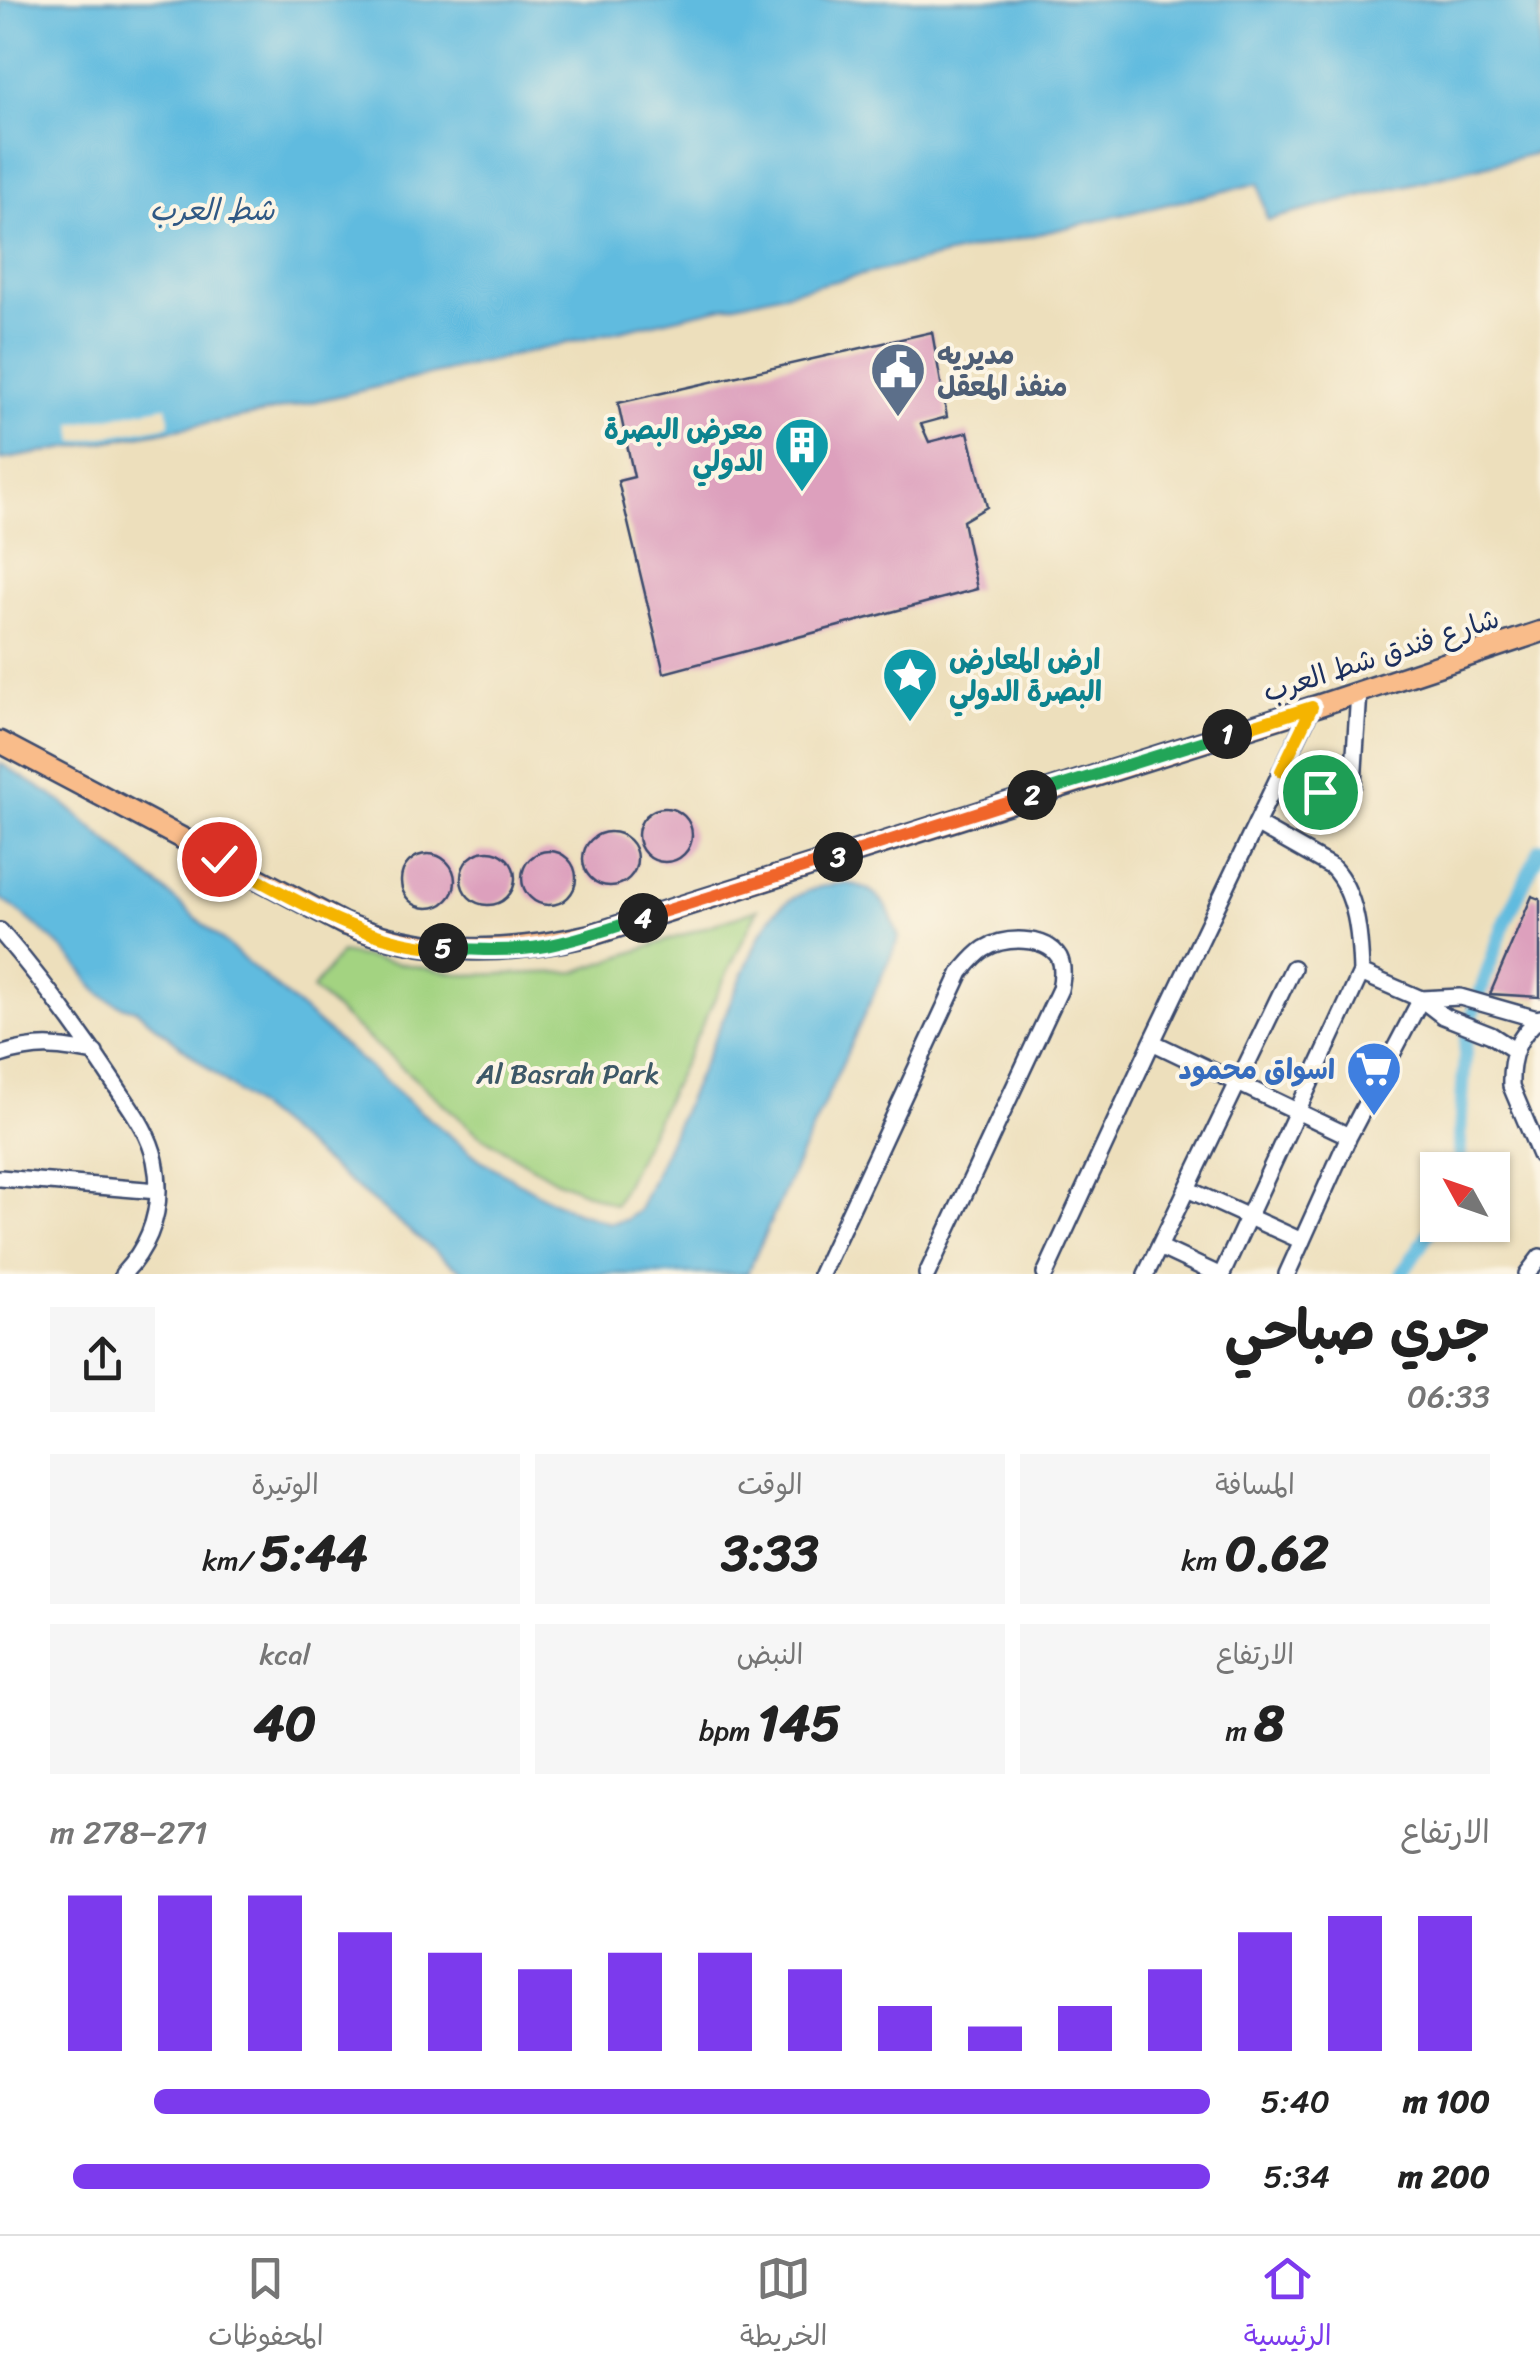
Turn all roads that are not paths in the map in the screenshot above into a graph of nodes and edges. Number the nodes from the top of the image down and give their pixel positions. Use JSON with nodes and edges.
{"nodes":[{"id":1,"x":1540,"y":632,"type":"edge"},
{"id":2,"x":1358,"y":692,"type":"junction"},
{"id":3,"x":1312,"y":707,"type":"junction"},
{"id":4,"x":0,"y":742,"type":"edge"},
{"id":5,"x":1281,"y":771,"type":"junction"},
{"id":6,"x":1256,"y":824,"type":"junction"},
{"id":7,"x":0,"y":931,"type":"edge"},
{"id":8,"x":1292,"y":968,"type":"dead end"},
{"id":9,"x":1362,"y":972,"type":"junction"},
{"id":10,"x":1421,"y":999,"type":"junction"},
{"id":11,"x":1539,"y":1018,"type":"edge"},
{"id":12,"x":1152,"y":1042,"type":"junction"},
{"id":13,"x":1514,"y":1050,"type":"junction"},
{"id":14,"x":95,"y":1053,"type":"junction"},
{"id":15,"x":0,"y":1055,"type":"edge"},
{"id":16,"x":1238,"y":1083,"type":"junction"},
{"id":17,"x":1298,"y":1111,"type":"junction"},
{"id":18,"x":1349,"y":1136,"type":"junction"},
{"id":19,"x":1540,"y":1154,"type":"edge"},
{"id":20,"x":0,"y":1178,"type":"edge"},
{"id":21,"x":1187,"y":1189,"type":"junction"},
{"id":22,"x":158,"y":1191,"type":"junction"},
{"id":23,"x":1249,"y":1217,"type":"junction"},
{"id":24,"x":1302,"y":1241,"type":"junction"},
{"id":25,"x":1159,"y":1247,"type":"junction"},
{"id":26,"x":1540,"y":1257,"type":"edge"},
{"id":27,"x":123,"y":1274,"type":"edge"},
{"id":28,"x":821,"y":1274,"type":"edge"},
{"id":29,"x":926,"y":1274,"type":"edge"},
{"id":30,"x":1045,"y":1274,"type":"edge"},
{"id":31,"x":1146,"y":1274,"type":"edge"},
{"id":32,"x":1220,"y":1274,"type":"edge"},
{"id":33,"x":1287,"y":1274,"type":"edge"},
{"id":34,"x":1527,"y":1274,"type":"edge"}],
"edges":[{"from":1,"to":2,"type":"main road","name":"شارع فندق شط العرب"},
{"from":2,"to":3,"type":"main road","name":"شارع فندق شط العرب"},
{"from":2,"to":5,"type":"street"},
{"from":3,"to":4,"type":"main road","name":"شارع فندق شط العرب"},
{"from":3,"to":5,"type":"street"},
{"from":5,"to":6,"type":"street"},
{"from":6,"to":9,"type":"street"},
{"from":6,"to":12,"type":"street"},
{"from":7,"to":14,"type":"street"},
{"from":8,"to":16,"type":"street"},
{"from":9,"to":10,"type":"street"},
{"from":9,"to":17,"type":"street"},
{"from":10,"to":11,"type":"street"},
{"from":10,"to":13,"type":"street"},
{"from":10,"to":18,"type":"street"},
{"from":11,"to":13,"type":"street"},
{"from":12,"to":16,"type":"street"},
{"from":12,"to":30,"type":"street"},
{"from":13,"to":19,"type":"street"},
{"from":14,"to":15,"type":"street"},
{"from":14,"to":22,"type":"street"},
{"from":16,"to":17,"type":"street"},
{"from":16,"to":21,"type":"street"},
{"from":17,"to":18,"type":"street"},
{"from":17,"to":23,"type":"street"},
{"from":18,"to":24,"type":"street"},
{"from":20,"to":22,"type":"street"},
{"from":21,"to":23,"type":"street"},
{"from":21,"to":25,"type":"street"},
{"from":22,"to":27,"type":"street"},
{"from":23,"to":24,"type":"street"},
{"from":23,"to":32,"type":"street"},
{"from":24,"to":33,"type":"street"},
{"from":25,"to":31,"type":"street"},
{"from":25,"to":32,"type":"street"},
{"from":26,"to":34,"type":"street"},
{"from":28,"to":29,"type":"street"}]}
